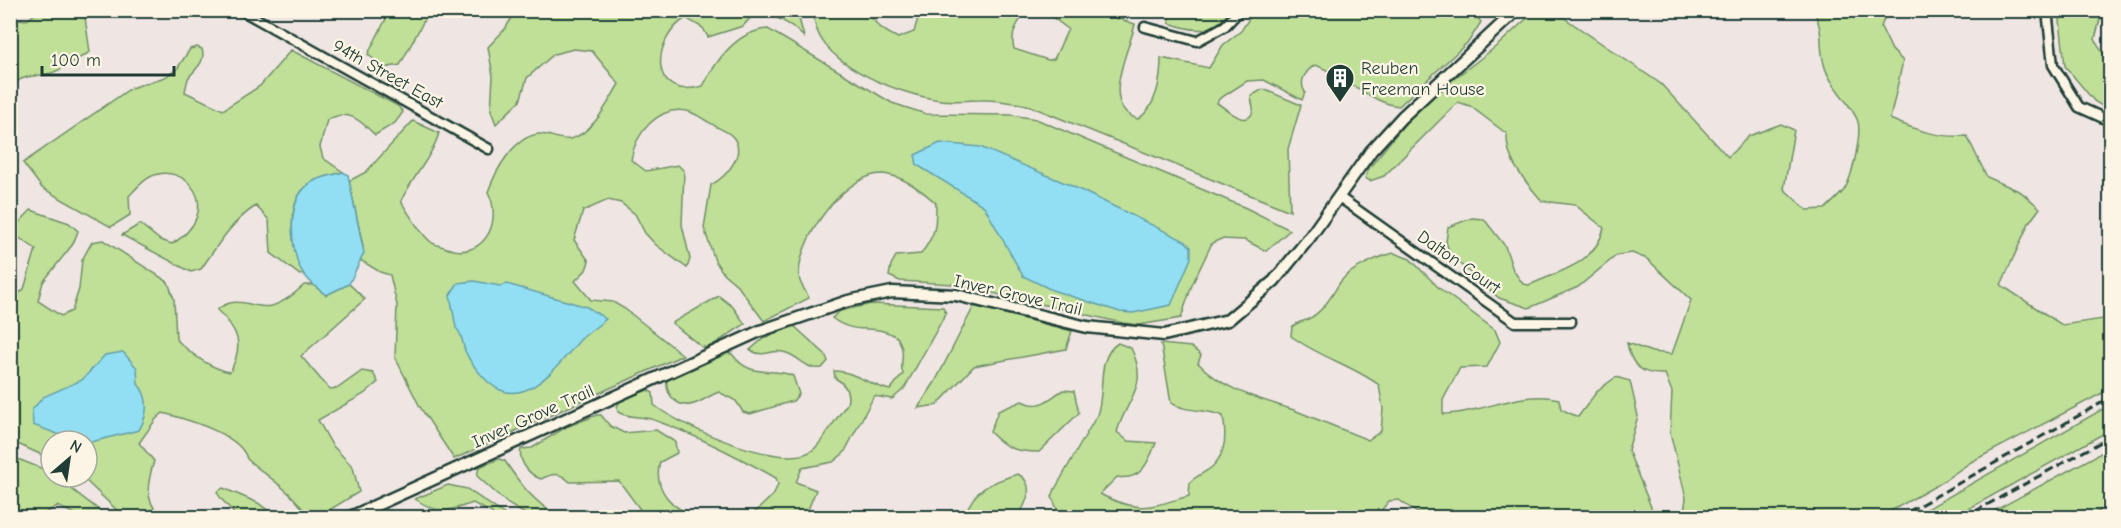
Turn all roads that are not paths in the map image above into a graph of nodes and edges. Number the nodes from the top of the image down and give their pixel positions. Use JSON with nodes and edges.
{"nodes":[{"id":1,"x":241,"y":10,"type":"edge"},
{"id":2,"x":1240,"y":10,"type":"edge"},
{"id":3,"x":1516,"y":10,"type":"edge"},
{"id":4,"x":2048,"y":10,"type":"edge"},
{"id":5,"x":1144,"y":27,"type":"dead end"},
{"id":6,"x":2110,"y":121,"type":"edge"},
{"id":7,"x":489,"y":149,"type":"dead end"},
{"id":8,"x":1339,"y":197,"type":"junction"},
{"id":9,"x":1571,"y":322,"type":"dead end"},
{"id":10,"x":348,"y":518,"type":"edge"}],
"edges":[{"from":1,"to":7,"type":"street","name":"94th Street East"},
{"from":2,"to":5,"type":"street"},
{"from":3,"to":8,"type":"street","name":"Inver Grove Trail"},
{"from":4,"to":6,"type":"street"},
{"from":8,"to":9,"type":"street","name":"Dalton Court"},
{"from":8,"to":10,"type":"street","name":"Inver Grove Trail"}]}
